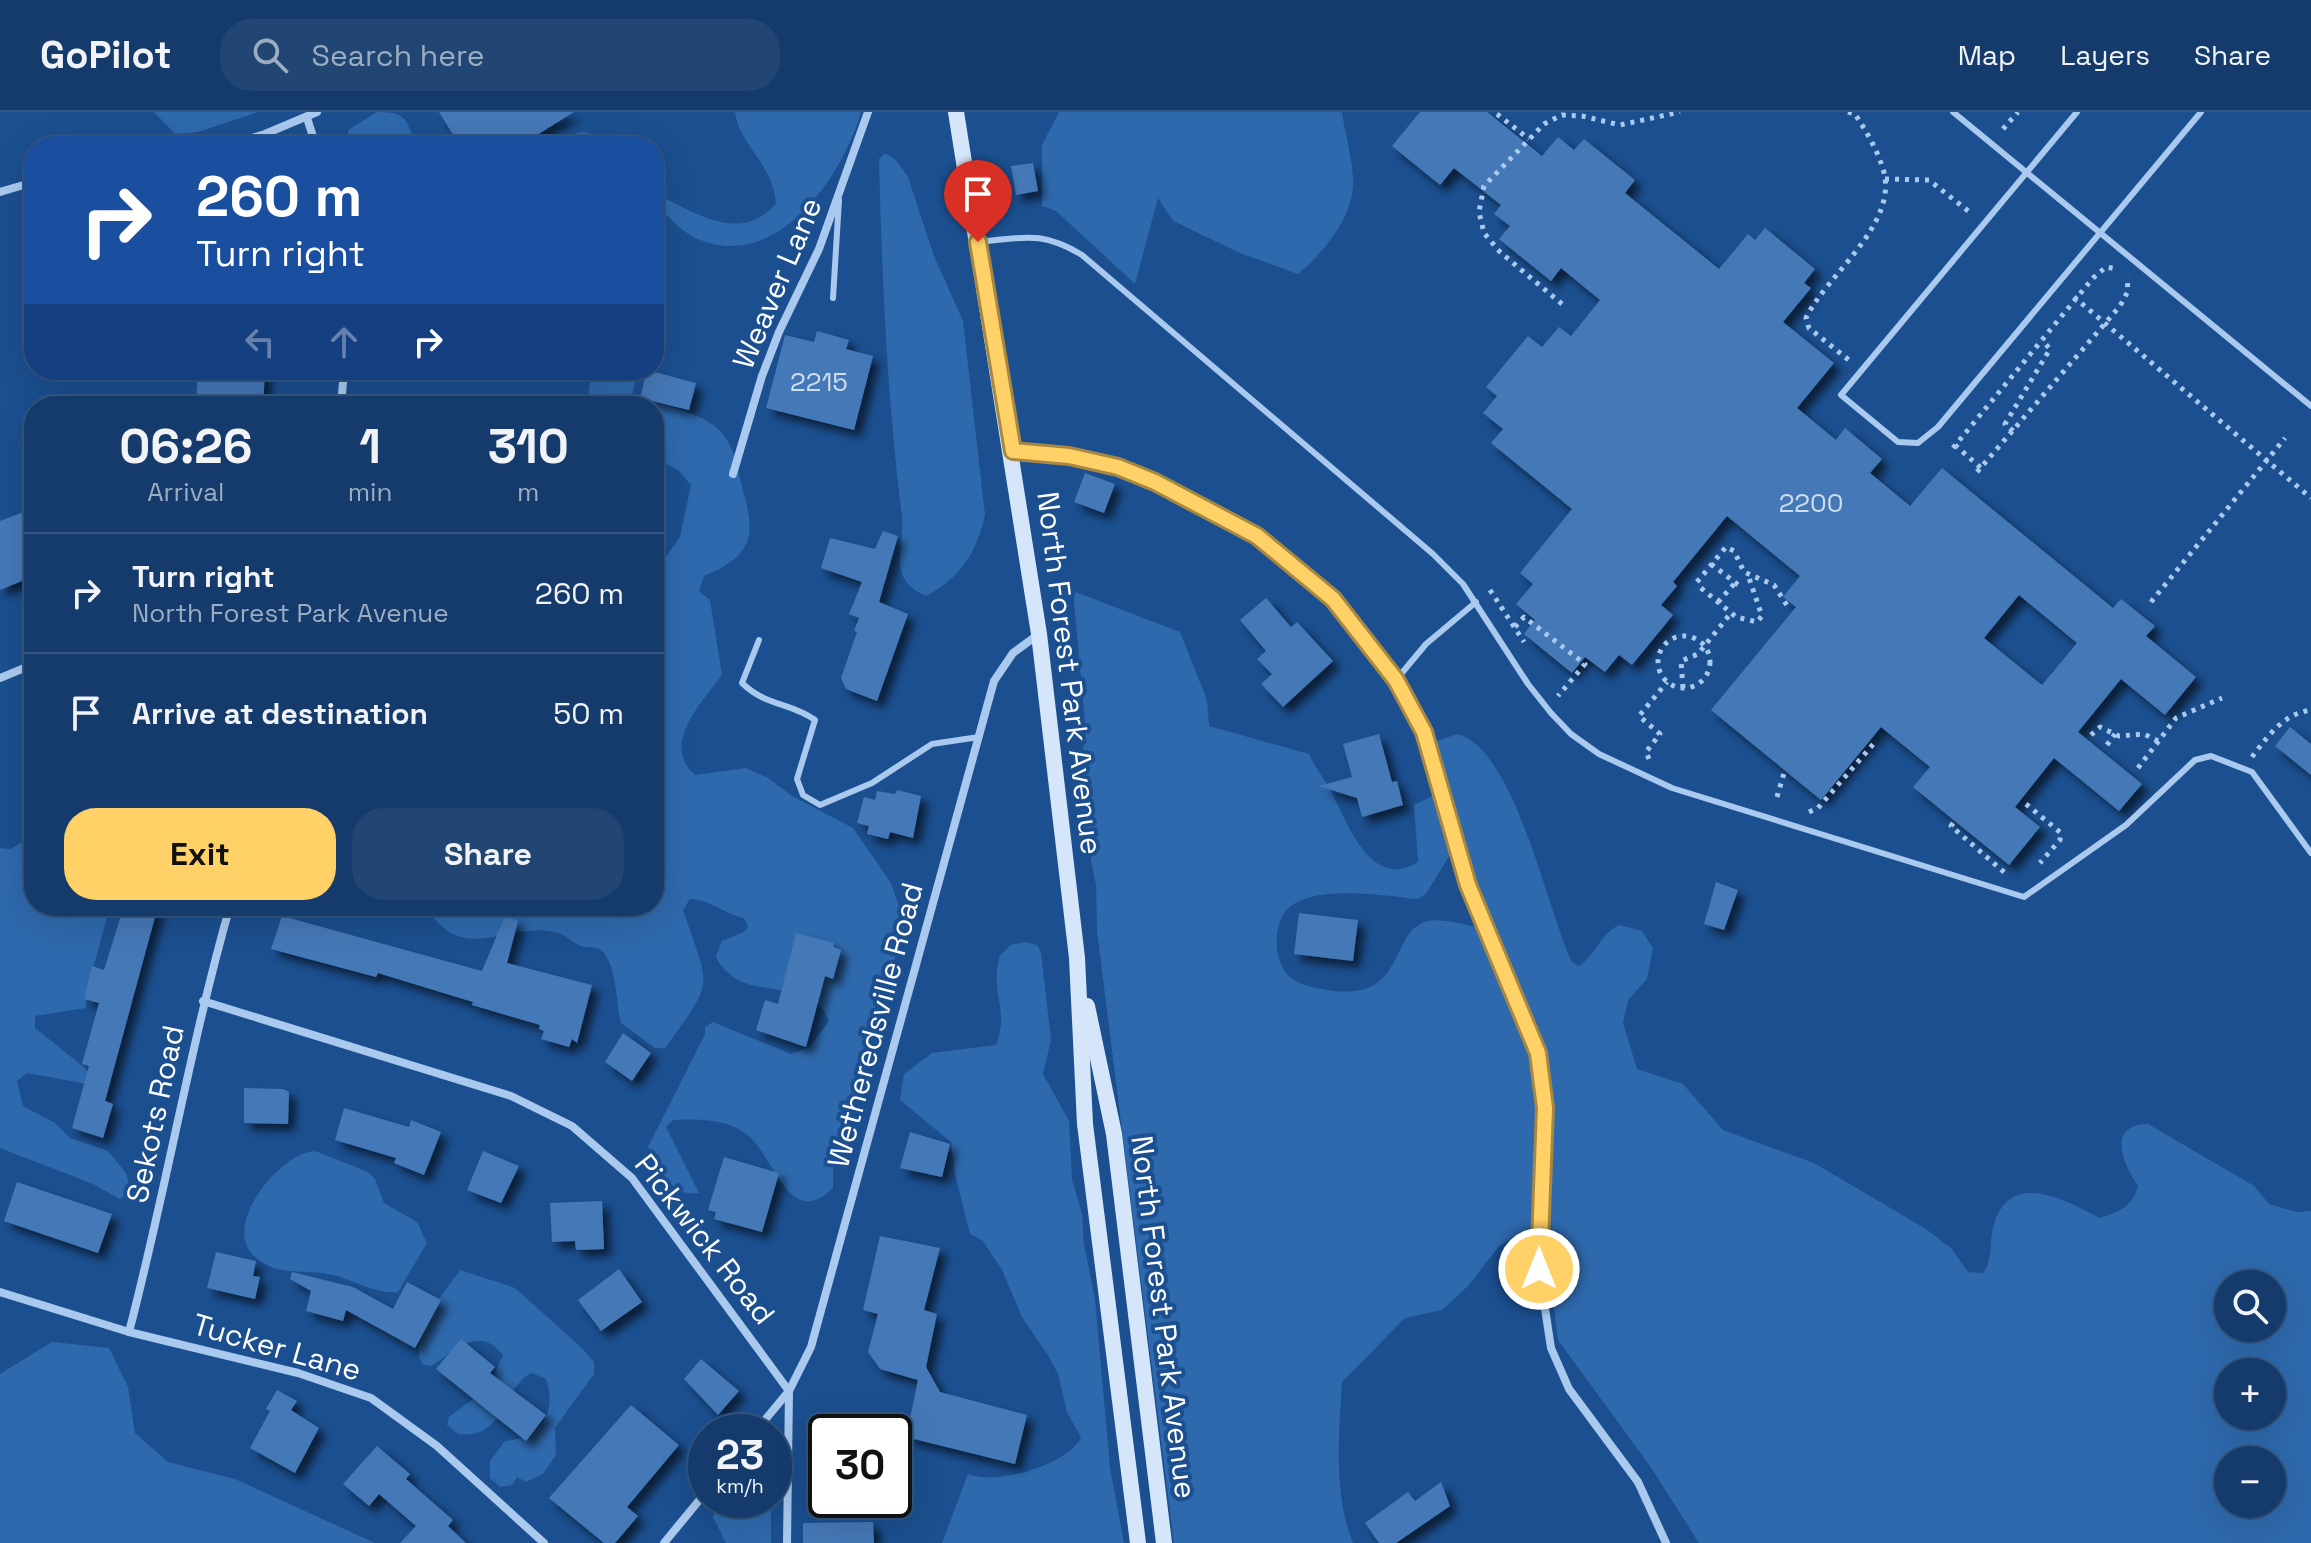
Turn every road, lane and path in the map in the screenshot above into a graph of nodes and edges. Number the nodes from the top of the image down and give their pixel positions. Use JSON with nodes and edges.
{"nodes":[{"id":1,"x":317,"y":112,"type":"edge"},
{"id":2,"x":868,"y":112,"type":"edge"},
{"id":3,"x":956,"y":112,"type":"edge"},
{"id":4,"x":1680,"y":112,"type":"edge"},
{"id":5,"x":1953,"y":112,"type":"edge"},
{"id":6,"x":2018,"y":112,"type":"edge"},
{"id":7,"x":2077,"y":112,"type":"edge"},
{"id":8,"x":2201,"y":112,"type":"edge"},
{"id":9,"x":1853,"y":113,"type":"edge"},
{"id":10,"x":1497,"y":114,"type":"dead end"},
{"id":11,"x":307,"y":118,"type":"junction"},
{"id":12,"x":2003,"y":129,"type":"dead end"},
{"id":13,"x":255,"y":136,"type":"edge"},
{"id":14,"x":313,"y":136,"type":"edge"},
{"id":15,"x":1529,"y":139,"type":"junction"},
{"id":16,"x":2027,"y":173,"type":"junction"},
{"id":17,"x":1885,"y":179,"type":"junction"},
{"id":18,"x":24,"y":185,"type":"edge"},
{"id":19,"x":0,"y":192,"type":"edge"},
{"id":20,"x":840,"y":197,"type":"junction"},
{"id":21,"x":1976,"y":216,"type":"dead end"},
{"id":22,"x":2100,"y":233,"type":"junction"},
{"id":23,"x":978,"y":242,"type":"junction"},
{"id":24,"x":2074,"y":297,"type":"junction"},
{"id":25,"x":833,"y":298,"type":"dead end"},
{"id":26,"x":1562,"y":304,"type":"dead end"},
{"id":27,"x":2105,"y":323,"type":"junction"},
{"id":28,"x":2042,"y":340,"type":"junction"},
{"id":29,"x":1853,"y":364,"type":"dead end"},
{"id":30,"x":2311,"y":406,"type":"edge"},
{"id":31,"x":2013,"y":431,"type":"junction"},
{"id":32,"x":2285,"y":438,"type":"dead end"},
{"id":33,"x":1013,"y":451,"type":"junction"},
{"id":34,"x":2267,"y":461,"type":"junction"},
{"id":35,"x":733,"y":474,"type":"dead end"},
{"id":36,"x":2311,"y":498,"type":"edge"},
{"id":37,"x":1711,"y":564,"type":"junction"},
{"id":38,"x":1748,"y":574,"type":"junction"},
{"id":39,"x":1487,"y":586,"type":"dead end"},
{"id":40,"x":1476,"y":602,"type":"junction"},
{"id":41,"x":1718,"y":602,"type":"junction"},
{"id":42,"x":2151,"y":602,"type":"dead end"},
{"id":43,"x":1788,"y":607,"type":"dead end"},
{"id":44,"x":1731,"y":613,"type":"junction"},
{"id":45,"x":1515,"y":627,"type":"junction"},
{"id":46,"x":1039,"y":634,"type":"junction"},
{"id":47,"x":759,"y":640,"type":"dead end"},
{"id":48,"x":1704,"y":646,"type":"junction"},
{"id":49,"x":1530,"y":652,"type":"dead end"},
{"id":50,"x":24,"y":668,"type":"edge"},
{"id":51,"x":0,"y":678,"type":"edge"},
{"id":52,"x":1396,"y":680,"type":"junction"},
{"id":53,"x":1667,"y":682,"type":"junction"},
{"id":54,"x":1550,"y":687,"type":"dead end"},
{"id":55,"x":1683,"y":688,"type":"junction"},
{"id":56,"x":1558,"y":696,"type":"junction"},
{"id":57,"x":2222,"y":698,"type":"dead end"},
{"id":58,"x":1566,"y":705,"type":"dead end"},
{"id":59,"x":2311,"y":710,"type":"edge"},
{"id":60,"x":2115,"y":734,"type":"junction"},
{"id":61,"x":2091,"y":735,"type":"dead end"},
{"id":62,"x":979,"y":737,"type":"junction"},
{"id":63,"x":1876,"y":741,"type":"dead end"},
{"id":64,"x":2158,"y":741,"type":"junction"},
{"id":65,"x":2107,"y":745,"type":"dead end"},
{"id":66,"x":1636,"y":757,"type":"dead end"},
{"id":67,"x":2252,"y":757,"type":"dead end"},
{"id":68,"x":2138,"y":768,"type":"dead end"},
{"id":69,"x":1784,"y":773,"type":"dead end"},
{"id":70,"x":1777,"y":797,"type":"dead end"},
{"id":71,"x":2026,"y":804,"type":"dead end"},
{"id":72,"x":1798,"y":816,"type":"dead end"},
{"id":73,"x":1953,"y":823,"type":"dead end"},
{"id":74,"x":2311,"y":853,"type":"edge"},
{"id":75,"x":1987,"y":872,"type":"dead end"},
{"id":76,"x":2030,"y":875,"type":"dead end"},
{"id":77,"x":227,"y":916,"type":"edge"},
{"id":78,"x":1077,"y":958,"type":"junction"},
{"id":79,"x":203,"y":1001,"type":"junction"},
{"id":80,"x":0,"y":1292,"type":"edge"},
{"id":81,"x":129,"y":1332,"type":"junction"},
{"id":82,"x":789,"y":1391,"type":"junction"},
{"id":83,"x":770,"y":1414,"type":"edge"},
{"id":84,"x":688,"y":1514,"type":"edge"},
{"id":85,"x":544,"y":1543,"type":"edge"},
{"id":86,"x":664,"y":1543,"type":"edge"},
{"id":87,"x":787,"y":1543,"type":"edge"},
{"id":88,"x":1138,"y":1543,"type":"edge"},
{"id":89,"x":1164,"y":1543,"type":"edge"},
{"id":90,"x":1666,"y":1543,"type":"edge"}],
"edges":[{"from":1,"to":11,"type":"street"},
{"from":2,"to":20,"type":"street","name":"Weaver Lane"},
{"from":3,"to":23,"type":"main road","name":"North Forest Park Avenue"},
{"from":4,"to":15,"type":"path"},
{"from":5,"to":16,"type":"lane"},
{"from":6,"to":12,"type":"path"},
{"from":7,"to":16,"type":"lane"},
{"from":8,"to":22,"type":"lane"},
{"from":9,"to":17,"type":"path"},
{"from":10,"to":15,"type":"path"},
{"from":11,"to":13,"type":"street"},
{"from":11,"to":14,"type":"street"},
{"from":15,"to":26,"type":"path"},
{"from":16,"to":22,"type":"lane"},
{"from":16,"to":22,"type":"lane"},
{"from":17,"to":21,"type":"path"},
{"from":17,"to":29,"type":"path"},
{"from":18,"to":19,"type":"street"},
{"from":20,"to":25,"type":"lane"},
{"from":20,"to":35,"type":"street","name":"Weaver Lane"},
{"from":22,"to":30,"type":"lane"},
{"from":23,"to":33,"type":"main road","name":"North Forest Park Avenue"},
{"from":23,"to":40,"type":"lane"},
{"from":24,"to":27,"type":"path"},
{"from":24,"to":27,"type":"path"},
{"from":24,"to":28,"type":"path"},
{"from":27,"to":31,"type":"path"},
{"from":27,"to":34,"type":"path"},
{"from":28,"to":31,"type":"path"},
{"from":28,"to":31,"type":"path"},
{"from":32,"to":34,"type":"path"},
{"from":33,"to":46,"type":"main road","name":"North Forest Park Avenue"},
{"from":33,"to":52,"type":"street"},
{"from":34,"to":36,"type":"path"},
{"from":34,"to":42,"type":"path"},
{"from":37,"to":38,"type":"path"},
{"from":37,"to":41,"type":"path"},
{"from":37,"to":41,"type":"path"},
{"from":38,"to":43,"type":"path"},
{"from":38,"to":44,"type":"path"},
{"from":39,"to":45,"type":"path"},
{"from":40,"to":52,"type":"lane"},
{"from":40,"to":74,"type":"lane"},
{"from":41,"to":44,"type":"path"},
{"from":44,"to":48,"type":"path"},
{"from":45,"to":49,"type":"path"},
{"from":45,"to":56,"type":"path"},
{"from":46,"to":62,"type":"street","name":"Wetheredsville Road"},
{"from":46,"to":78,"type":"main road","name":"North Forest Park Avenue"},
{"from":47,"to":62,"type":"lane"},
{"from":48,"to":53,"type":"path"},
{"from":48,"to":55,"type":"path"},
{"from":48,"to":55,"type":"path"},
{"from":50,"to":51,"type":"street"},
{"from":52,"to":90,"type":"street"},
{"from":53,"to":55,"type":"path"},
{"from":53,"to":66,"type":"path"},
{"from":54,"to":56,"type":"path"},
{"from":56,"to":58,"type":"path"},
{"from":57,"to":64,"type":"path"},
{"from":59,"to":67,"type":"path"},
{"from":60,"to":61,"type":"path"},
{"from":60,"to":64,"type":"path"},
{"from":60,"to":65,"type":"path"},
{"from":62,"to":82,"type":"street","name":"Wetheredsville Road"},
{"from":63,"to":72,"type":"path"},
{"from":64,"to":68,"type":"path"},
{"from":69,"to":70,"type":"path"},
{"from":71,"to":76,"type":"path"},
{"from":73,"to":75,"type":"path"},
{"from":77,"to":79,"type":"street","name":"Sekots Road"},
{"from":78,"to":88,"type":"main road","name":"North Forest Park Avenue"},
{"from":78,"to":89,"type":"main road","name":"North Forest Park Avenue"},
{"from":79,"to":81,"type":"street","name":"Sekots Road"},
{"from":79,"to":82,"type":"street","name":"Pickwick Road"},
{"from":80,"to":81,"type":"street","name":"Tucker Lane"},
{"from":81,"to":85,"type":"street","name":"Tucker Lane"},
{"from":82,"to":83,"type":"street","name":"Wetheredsville Road"},
{"from":82,"to":87,"type":"street"},
{"from":84,"to":86,"type":"street"}]}
